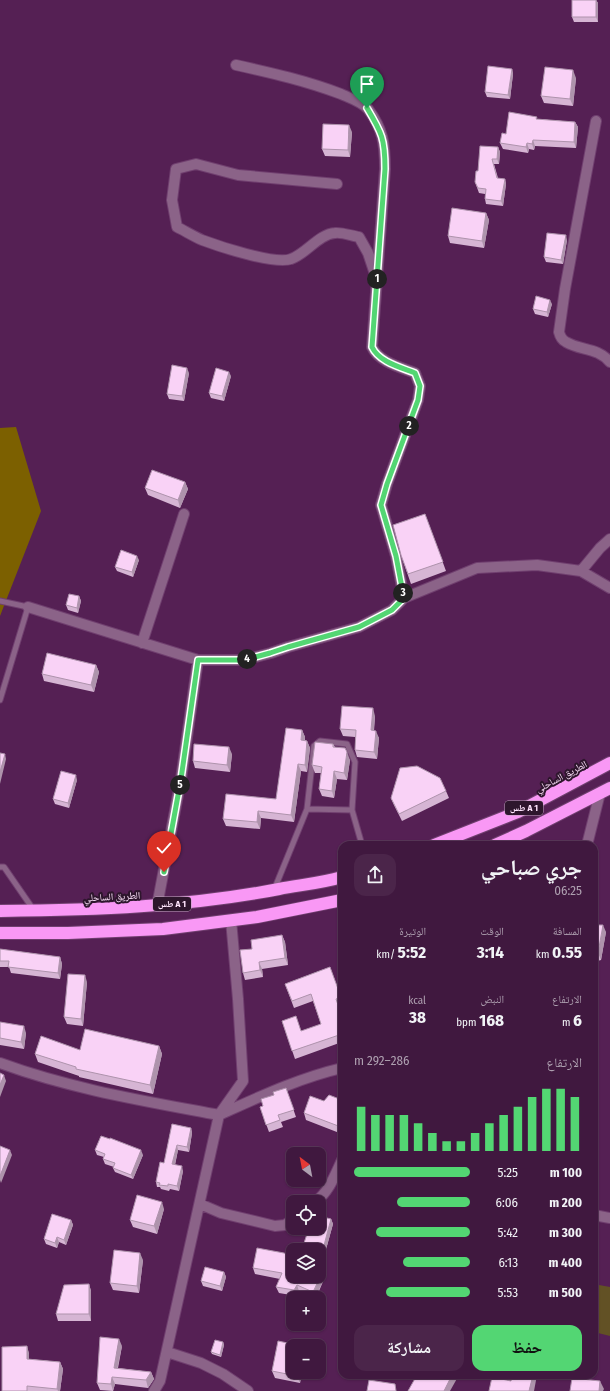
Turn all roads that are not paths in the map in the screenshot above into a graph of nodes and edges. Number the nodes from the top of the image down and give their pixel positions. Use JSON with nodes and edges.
{"nodes":[{"id":1,"x":236,"y":65,"type":"dead end"},
{"id":2,"x":596,"y":121,"type":"dead end"},
{"id":3,"x":337,"y":184,"type":"dead end"},
{"id":4,"x":376,"y":279,"type":"junction"},
{"id":5,"x":610,"y":362,"type":"edge"},
{"id":6,"x":184,"y":514,"type":"dead end"},
{"id":7,"x":610,"y":539,"type":"edge"},
{"id":8,"x":581,"y":571,"type":"junction"},
{"id":9,"x":610,"y":588,"type":"edge"},
{"id":10,"x":404,"y":598,"type":"junction"},
{"id":11,"x":0,"y":601,"type":"edge"},
{"id":12,"x":28,"y":607,"type":"junction"},
{"id":13,"x":142,"y":643,"type":"junction"},
{"id":14,"x":198,"y":660,"type":"junction"},
{"id":15,"x":0,"y":700,"type":"edge"},
{"id":16,"x":610,"y":764,"type":"edge"},
{"id":17,"x":605,"y":791,"type":"edge"},
{"id":18,"x":307,"y":809,"type":"junction"},
{"id":19,"x":352,"y":810,"type":"junction"},
{"id":20,"x":361,"y":841,"type":"edge"},
{"id":21,"x":444,"y":841,"type":"edge"},
{"id":22,"x":504,"y":841,"type":"edge"},
{"id":23,"x":588,"y":841,"type":"edge"},
{"id":24,"x":0,"y":867,"type":"edge"},
{"id":25,"x":338,"y":878,"type":"edge"},
{"id":26,"x":273,"y":890,"type":"junction"},
{"id":27,"x":338,"y":901,"type":"edge"},
{"id":28,"x":157,"y":906,"type":"junction"},
{"id":29,"x":0,"y":911,"type":"edge"},
{"id":30,"x":34,"y":911,"type":"junction"},
{"id":31,"x":231,"y":920,"type":"junction"},
{"id":32,"x":0,"y":933,"type":"edge"},
{"id":33,"x":0,"y":1063,"type":"edge"},
{"id":34,"x":338,"y":1069,"type":"edge"},
{"id":35,"x":219,"y":1115,"type":"junction"},
{"id":36,"x":338,"y":1168,"type":"edge"},
{"id":37,"x":323,"y":1195,"type":"edge"},
{"id":38,"x":200,"y":1204,"type":"junction"},
{"id":39,"x":598,"y":1216,"type":"edge"},
{"id":40,"x":610,"y":1218,"type":"edge"},
{"id":41,"x":286,"y":1224,"type":"edge"},
{"id":42,"x":167,"y":1352,"type":"junction"},
{"id":43,"x":154,"y":1391,"type":"edge"},
{"id":44,"x":248,"y":1391,"type":"edge"}],
"edges":[{"from":1,"to":4,"type":"street"},
{"from":2,"to":5,"type":"street"},
{"from":3,"to":4,"type":"street"},
{"from":4,"to":10,"type":"street"},
{"from":6,"to":13,"type":"street"},
{"from":7,"to":8,"type":"street"},
{"from":8,"to":9,"type":"street"},
{"from":8,"to":10,"type":"street"},
{"from":10,"to":14,"type":"street"},
{"from":11,"to":12,"type":"lane"},
{"from":12,"to":13,"type":"street"},
{"from":12,"to":15,"type":"lane"},
{"from":13,"to":14,"type":"street"},
{"from":14,"to":28,"type":"street"},
{"from":16,"to":21,"type":"highway","name":"الطريق الساحلي","number":"طس A 1"},
{"from":17,"to":22,"type":"highway","number":"طس A 1"},
{"from":17,"to":23,"type":"street"},
{"from":18,"to":19,"type":"lane"},
{"from":18,"to":19,"type":"lane"},
{"from":18,"to":26,"type":"lane"},
{"from":19,"to":20,"type":"lane"},
{"from":24,"to":30,"type":"lane"},
{"from":25,"to":26,"type":"highway","name":"الطريق الساحلي","number":"طس A 1"},
{"from":26,"to":28,"type":"highway","name":"الطريق الساحلي","number":"طس A 1"},
{"from":27,"to":31,"type":"highway","number":"طس A 1"},
{"from":28,"to":30,"type":"highway","name":"الطريق الساحلي","number":"طس A 1"},
{"from":29,"to":30,"type":"highway","name":"الطريق الساحلي","number":"طس A 1"},
{"from":31,"to":32,"type":"highway","number":"طس A 1"},
{"from":31,"to":35,"type":"street"},
{"from":33,"to":35,"type":"street"},
{"from":34,"to":35,"type":"street"},
{"from":35,"to":38,"type":"street"},
{"from":36,"to":37,"type":"street"},
{"from":38,"to":41,"type":"street"},
{"from":38,"to":42,"type":"street"},
{"from":39,"to":40,"type":"street"},
{"from":42,"to":43,"type":"street"},
{"from":42,"to":44,"type":"street"}]}
